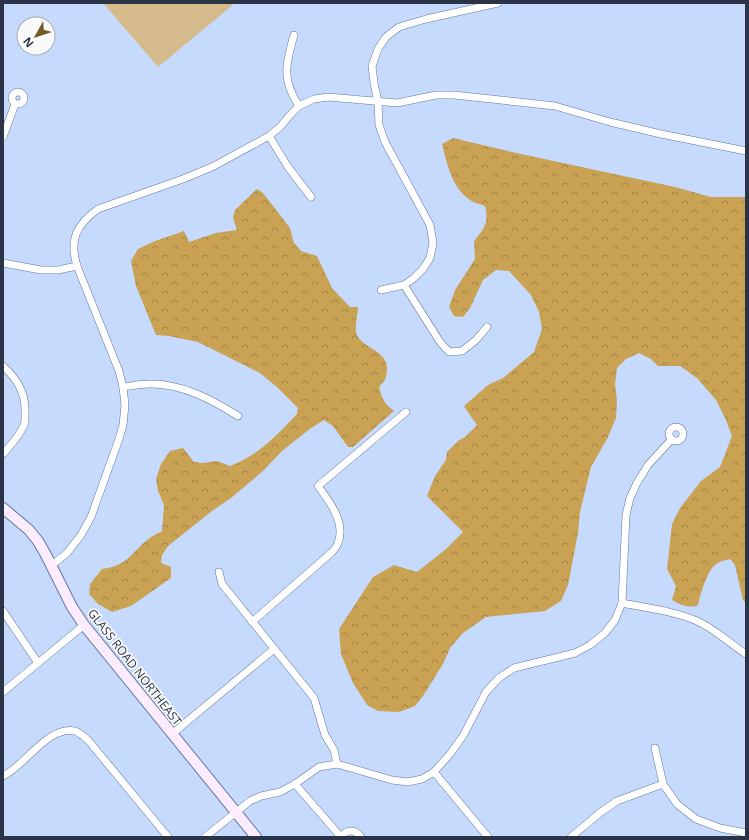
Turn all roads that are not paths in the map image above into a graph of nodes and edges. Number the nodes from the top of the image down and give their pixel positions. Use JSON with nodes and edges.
{"nodes":[{"id":1,"x":498,"y":3,"type":"edge"},
{"id":2,"x":294,"y":35,"type":"dead end"},
{"id":3,"x":378,"y":102,"type":"junction"},
{"id":4,"x":15,"y":104,"type":"dead end"},
{"id":5,"x":299,"y":106,"type":"junction"},
{"id":6,"x":269,"y":136,"type":"junction"},
{"id":7,"x":3,"y":137,"type":"edge"},
{"id":8,"x":746,"y":151,"type":"edge"},
{"id":9,"x":311,"y":197,"type":"dead end"},
{"id":10,"x":3,"y":263,"type":"edge"},
{"id":11,"x":77,"y":266,"type":"junction"},
{"id":12,"x":404,"y":285,"type":"junction"},
{"id":13,"x":382,"y":290,"type":"dead end"},
{"id":14,"x":487,"y":326,"type":"dead end"},
{"id":15,"x":3,"y":366,"type":"edge"},
{"id":16,"x":123,"y":387,"type":"junction"},
{"id":17,"x":406,"y":412,"type":"dead end"},
{"id":18,"x":238,"y":416,"type":"dead end"},
{"id":19,"x":672,"y":439,"type":"dead end"},
{"id":20,"x":3,"y":454,"type":"edge"},
{"id":21,"x":3,"y":508,"type":"edge"},
{"id":22,"x":52,"y":565,"type":"junction"},
{"id":23,"x":219,"y":572,"type":"dead end"},
{"id":24,"x":622,"y":603,"type":"junction"},
{"id":25,"x":3,"y":611,"type":"edge"},
{"id":26,"x":252,"y":622,"type":"junction"},
{"id":27,"x":84,"y":625,"type":"junction"},
{"id":28,"x":274,"y":649,"type":"junction"},
{"id":29,"x":746,"y":654,"type":"edge"},
{"id":30,"x":38,"y":663,"type":"junction"},
{"id":31,"x":3,"y":692,"type":"edge"},
{"id":32,"x":172,"y":734,"type":"junction"},
{"id":33,"x":655,"y":748,"type":"dead end"},
{"id":34,"x":337,"y":764,"type":"junction"},
{"id":35,"x":434,"y":772,"type":"junction"},
{"id":36,"x":3,"y":776,"type":"edge"},
{"id":37,"x":295,"y":784,"type":"junction"},
{"id":38,"x":663,"y":784,"type":"junction"},
{"id":39,"x":236,"y":812,"type":"junction"},
{"id":40,"x":746,"y":833,"type":"edge"},
{"id":41,"x":168,"y":837,"type":"edge"},
{"id":42,"x":205,"y":837,"type":"edge"},
{"id":43,"x":256,"y":837,"type":"edge"},
{"id":44,"x":341,"y":837,"type":"edge"},
{"id":45,"x":361,"y":837,"type":"edge"},
{"id":46,"x":488,"y":837,"type":"edge"},
{"id":47,"x":571,"y":837,"type":"edge"}],
"edges":[{"from":1,"to":3,"type":"street"},
{"from":2,"to":5,"type":"street"},
{"from":3,"to":5,"type":"street"},
{"from":3,"to":8,"type":"street"},
{"from":3,"to":12,"type":"street"},
{"from":4,"to":7,"type":"street"},
{"from":5,"to":6,"type":"street"},
{"from":6,"to":9,"type":"street"},
{"from":6,"to":11,"type":"street"},
{"from":10,"to":11,"type":"street"},
{"from":11,"to":16,"type":"street"},
{"from":12,"to":13,"type":"street"},
{"from":12,"to":14,"type":"street"},
{"from":15,"to":20,"type":"street"},
{"from":16,"to":18,"type":"street"},
{"from":16,"to":22,"type":"street"},
{"from":17,"to":26,"type":"street"},
{"from":19,"to":24,"type":"street"},
{"from":21,"to":22,"type":"street","name":"GLASS ROAD NORTHEAST"},
{"from":22,"to":27,"type":"street","name":"GLASS ROAD NORTHEAST"},
{"from":23,"to":26,"type":"street"},
{"from":24,"to":29,"type":"street"},
{"from":24,"to":35,"type":"street"},
{"from":25,"to":30,"type":"street"},
{"from":26,"to":28,"type":"street"},
{"from":27,"to":30,"type":"street"},
{"from":27,"to":32,"type":"street","name":"GLASS ROAD NORTHEAST"},
{"from":28,"to":32,"type":"street"},
{"from":28,"to":34,"type":"street"},
{"from":30,"to":31,"type":"street"},
{"from":32,"to":39,"type":"street","name":"GLASS ROAD NORTHEAST"},
{"from":33,"to":38,"type":"street"},
{"from":34,"to":35,"type":"street"},
{"from":34,"to":37,"type":"street"},
{"from":35,"to":46,"type":"street"},
{"from":36,"to":41,"type":"street"},
{"from":37,"to":39,"type":"street"},
{"from":37,"to":44,"type":"street"},
{"from":38,"to":40,"type":"street"},
{"from":38,"to":47,"type":"street"},
{"from":39,"to":42,"type":"street"},
{"from":39,"to":43,"type":"street","name":"GLASS ROAD NORTHEAST"},
{"from":44,"to":45,"type":"street"}]}
